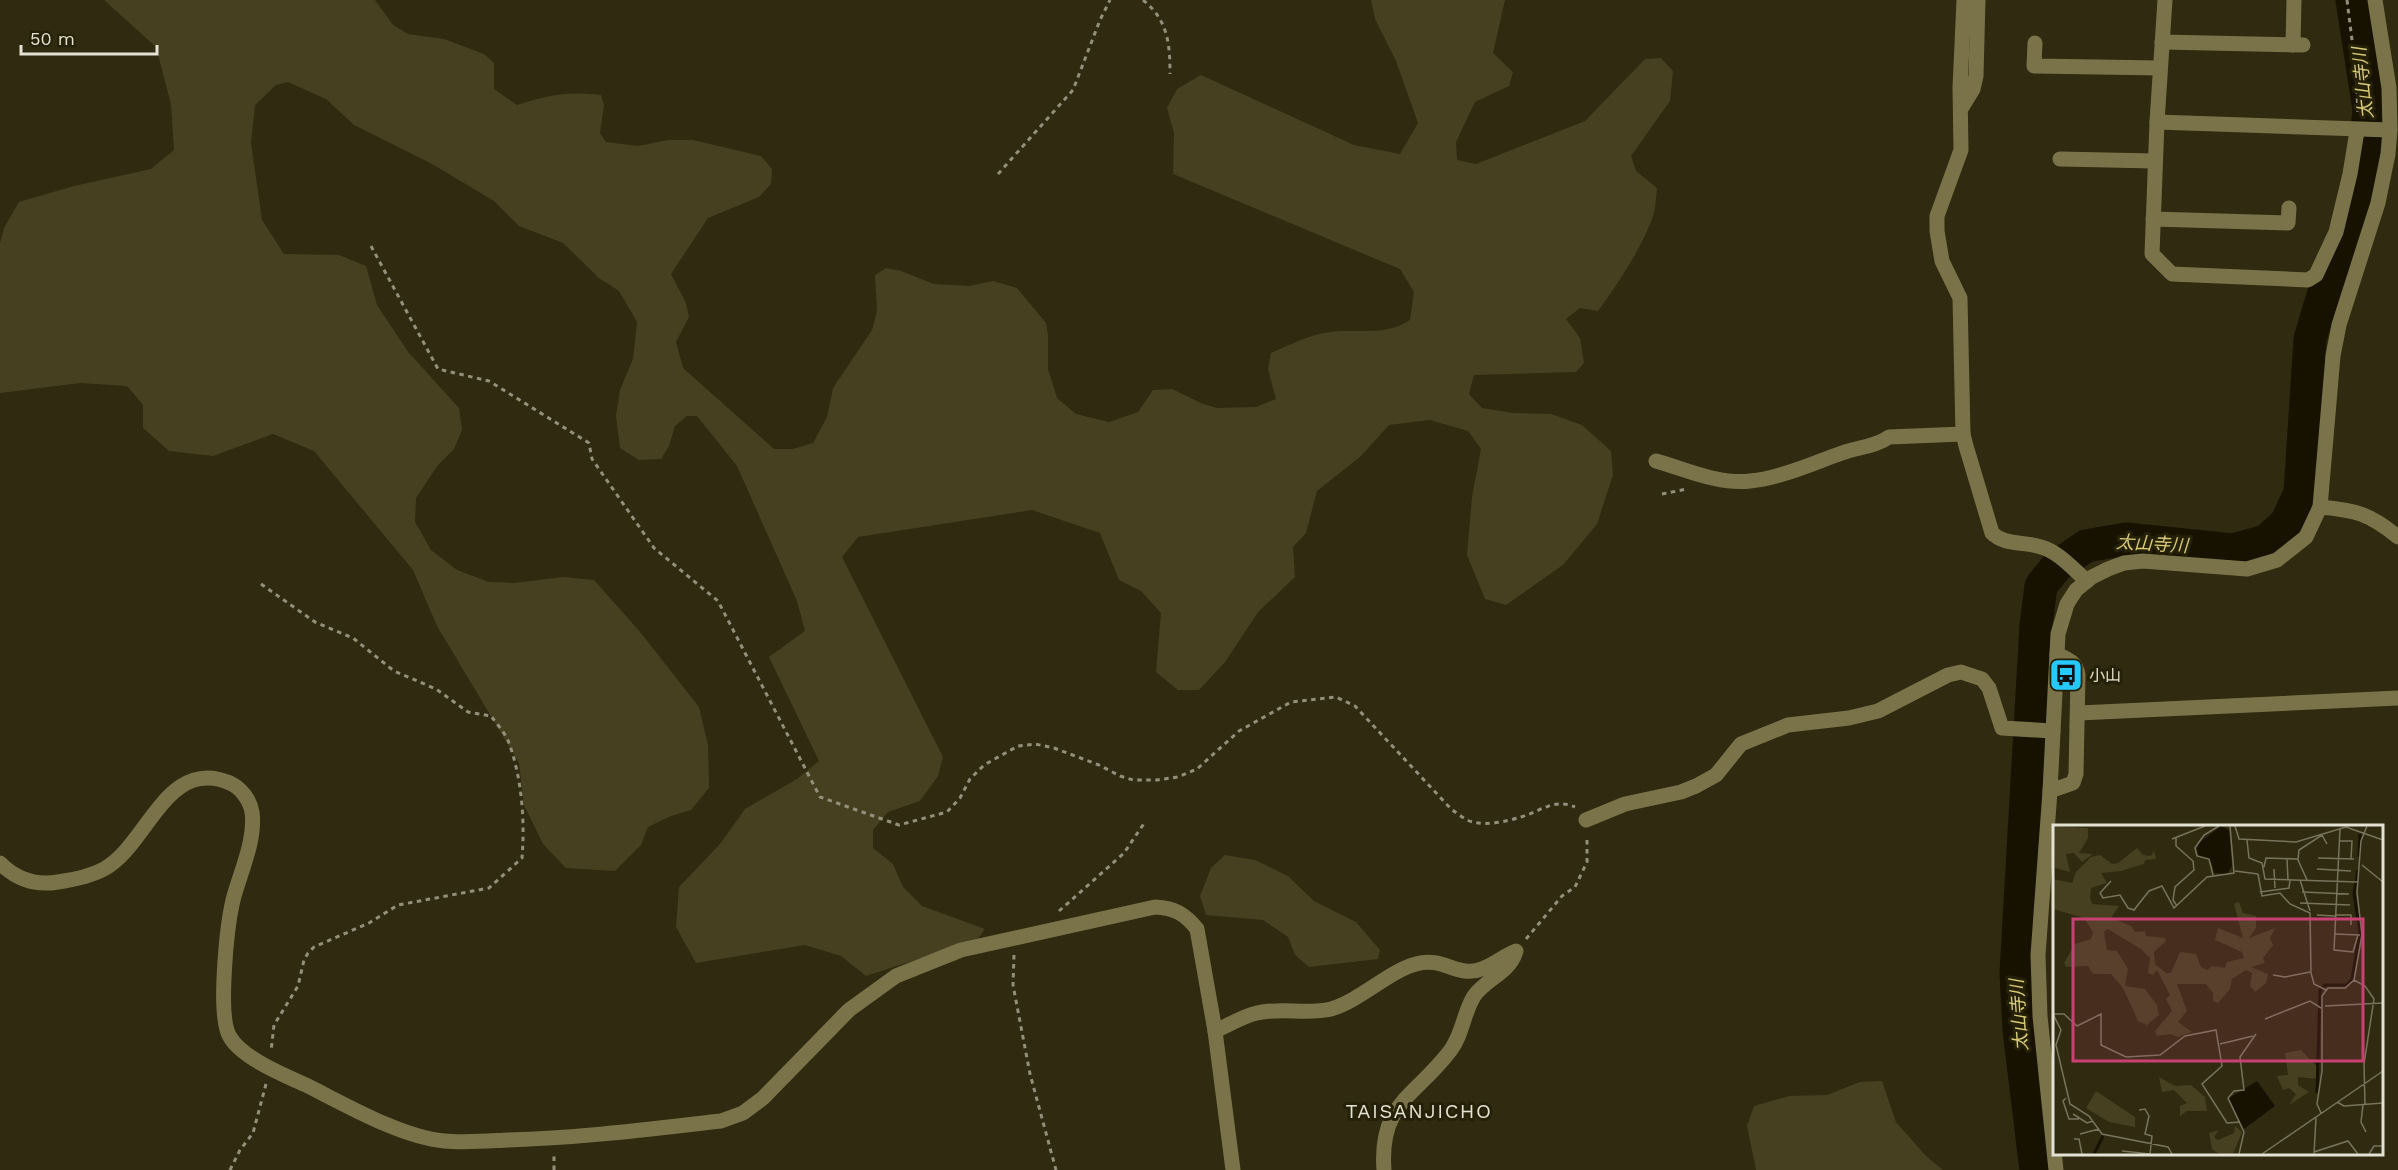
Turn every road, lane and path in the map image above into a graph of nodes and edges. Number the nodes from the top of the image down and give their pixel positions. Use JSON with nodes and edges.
{"nodes":[{"id":1,"x":1110,"y":0,"type":"edge"},
{"id":2,"x":1143,"y":0,"type":"edge"},
{"id":3,"x":1964,"y":0,"type":"edge"},
{"id":4,"x":1978,"y":0,"type":"edge"},
{"id":5,"x":2165,"y":0,"type":"edge"},
{"id":6,"x":2294,"y":0,"type":"edge"},
{"id":7,"x":2347,"y":0,"type":"edge"},
{"id":8,"x":2375,"y":0,"type":"edge"},
{"id":9,"x":2162,"y":42,"type":"junction"},
{"id":10,"x":2035,"y":43,"type":"dead end"},
{"id":11,"x":2160,"y":68,"type":"junction"},
{"id":12,"x":1170,"y":74,"type":"dead end"},
{"id":13,"x":1962,"y":107,"type":"junction"},
{"id":14,"x":2157,"y":122,"type":"junction"},
{"id":15,"x":2358,"y":130,"type":"junction"},
{"id":16,"x":2385,"y":130,"type":"junction"},
{"id":17,"x":2060,"y":159,"type":"dead end"},
{"id":18,"x":2155,"y":161,"type":"junction"},
{"id":19,"x":998,"y":174,"type":"dead end"},
{"id":20,"x":2289,"y":208,"type":"dead end"},
{"id":21,"x":2153,"y":219,"type":"junction"},
{"id":22,"x":371,"y":246,"type":"dead end"},
{"id":23,"x":1964,"y":434,"type":"junction"},
{"id":24,"x":1656,"y":461,"type":"dead end"},
{"id":25,"x":2320,"y":507,"type":"junction"},
{"id":26,"x":2398,"y":537,"type":"edge"},
{"id":27,"x":2087,"y":581,"type":"junction"},
{"id":28,"x":261,"y":584,"type":"dead end"},
{"id":29,"x":2057,"y":654,"type":"junction"},
{"id":30,"x":2398,"y":698,"type":"edge"},
{"id":31,"x":2079,"y":713,"type":"junction"},
{"id":32,"x":2048,"y":731,"type":"junction"},
{"id":33,"x":2050,"y":791,"type":"junction"},
{"id":34,"x":1586,"y":820,"type":"junction"},
{"id":35,"x":1145,"y":822,"type":"dead end"},
{"id":36,"x":0,"y":863,"type":"edge"},
{"id":37,"x":1051,"y":919,"type":"dead end"},
{"id":38,"x":1021,"y":948,"type":"dead end"},
{"id":39,"x":1516,"y":951,"type":"junction"},
{"id":40,"x":1215,"y":1031,"type":"junction"},
{"id":41,"x":270,"y":1067,"type":"junction"},
{"id":42,"x":2053,"y":1141,"type":"edge"},
{"id":43,"x":2054,"y":1155,"type":"edge"},
{"id":44,"x":230,"y":1170,"type":"edge"},
{"id":45,"x":1056,"y":1170,"type":"edge"},
{"id":46,"x":1233,"y":1170,"type":"edge"},
{"id":47,"x":1384,"y":1170,"type":"edge"},
{"id":48,"x":2056,"y":1170,"type":"edge"}],
"edges":[{"from":1,"to":19,"type":"path"},
{"from":2,"to":12,"type":"path"},
{"from":3,"to":13,"type":"street"},
{"from":4,"to":13,"type":"street"},
{"from":5,"to":9,"type":"street"},
{"from":6,"to":9,"type":"street"},
{"from":7,"to":15,"type":"path"},
{"from":8,"to":16,"type":"street"},
{"from":9,"to":11,"type":"street"},
{"from":10,"to":11,"type":"street"},
{"from":11,"to":14,"type":"street"},
{"from":13,"to":23,"type":"street"},
{"from":14,"to":15,"type":"street"},
{"from":14,"to":18,"type":"street"},
{"from":15,"to":16,"type":"street"},
{"from":15,"to":21,"type":"street"},
{"from":16,"to":25,"type":"street"},
{"from":17,"to":18,"type":"street"},
{"from":18,"to":21,"type":"street"},
{"from":20,"to":21,"type":"street"},
{"from":22,"to":34,"type":"path"},
{"from":23,"to":24,"type":"street"},
{"from":23,"to":27,"type":"street"},
{"from":25,"to":26,"type":"street"},
{"from":25,"to":27,"type":"street"},
{"from":27,"to":29,"type":"street"},
{"from":28,"to":41,"type":"path"},
{"from":29,"to":31,"type":"street"},
{"from":29,"to":32,"type":"street"},
{"from":30,"to":31,"type":"street"},
{"from":31,"to":33,"type":"street"},
{"from":32,"to":33,"type":"street"},
{"from":32,"to":34,"type":"street"},
{"from":33,"to":42,"type":"street"},
{"from":34,"to":39,"type":"path"},
{"from":35,"to":37,"type":"path"},
{"from":36,"to":41,"type":"street"},
{"from":38,"to":45,"type":"path"},
{"from":39,"to":40,"type":"street"},
{"from":39,"to":47,"type":"street"},
{"from":40,"to":41,"type":"street"},
{"from":40,"to":46,"type":"street"},
{"from":41,"to":44,"type":"path"},
{"from":43,"to":48,"type":"street"}]}
